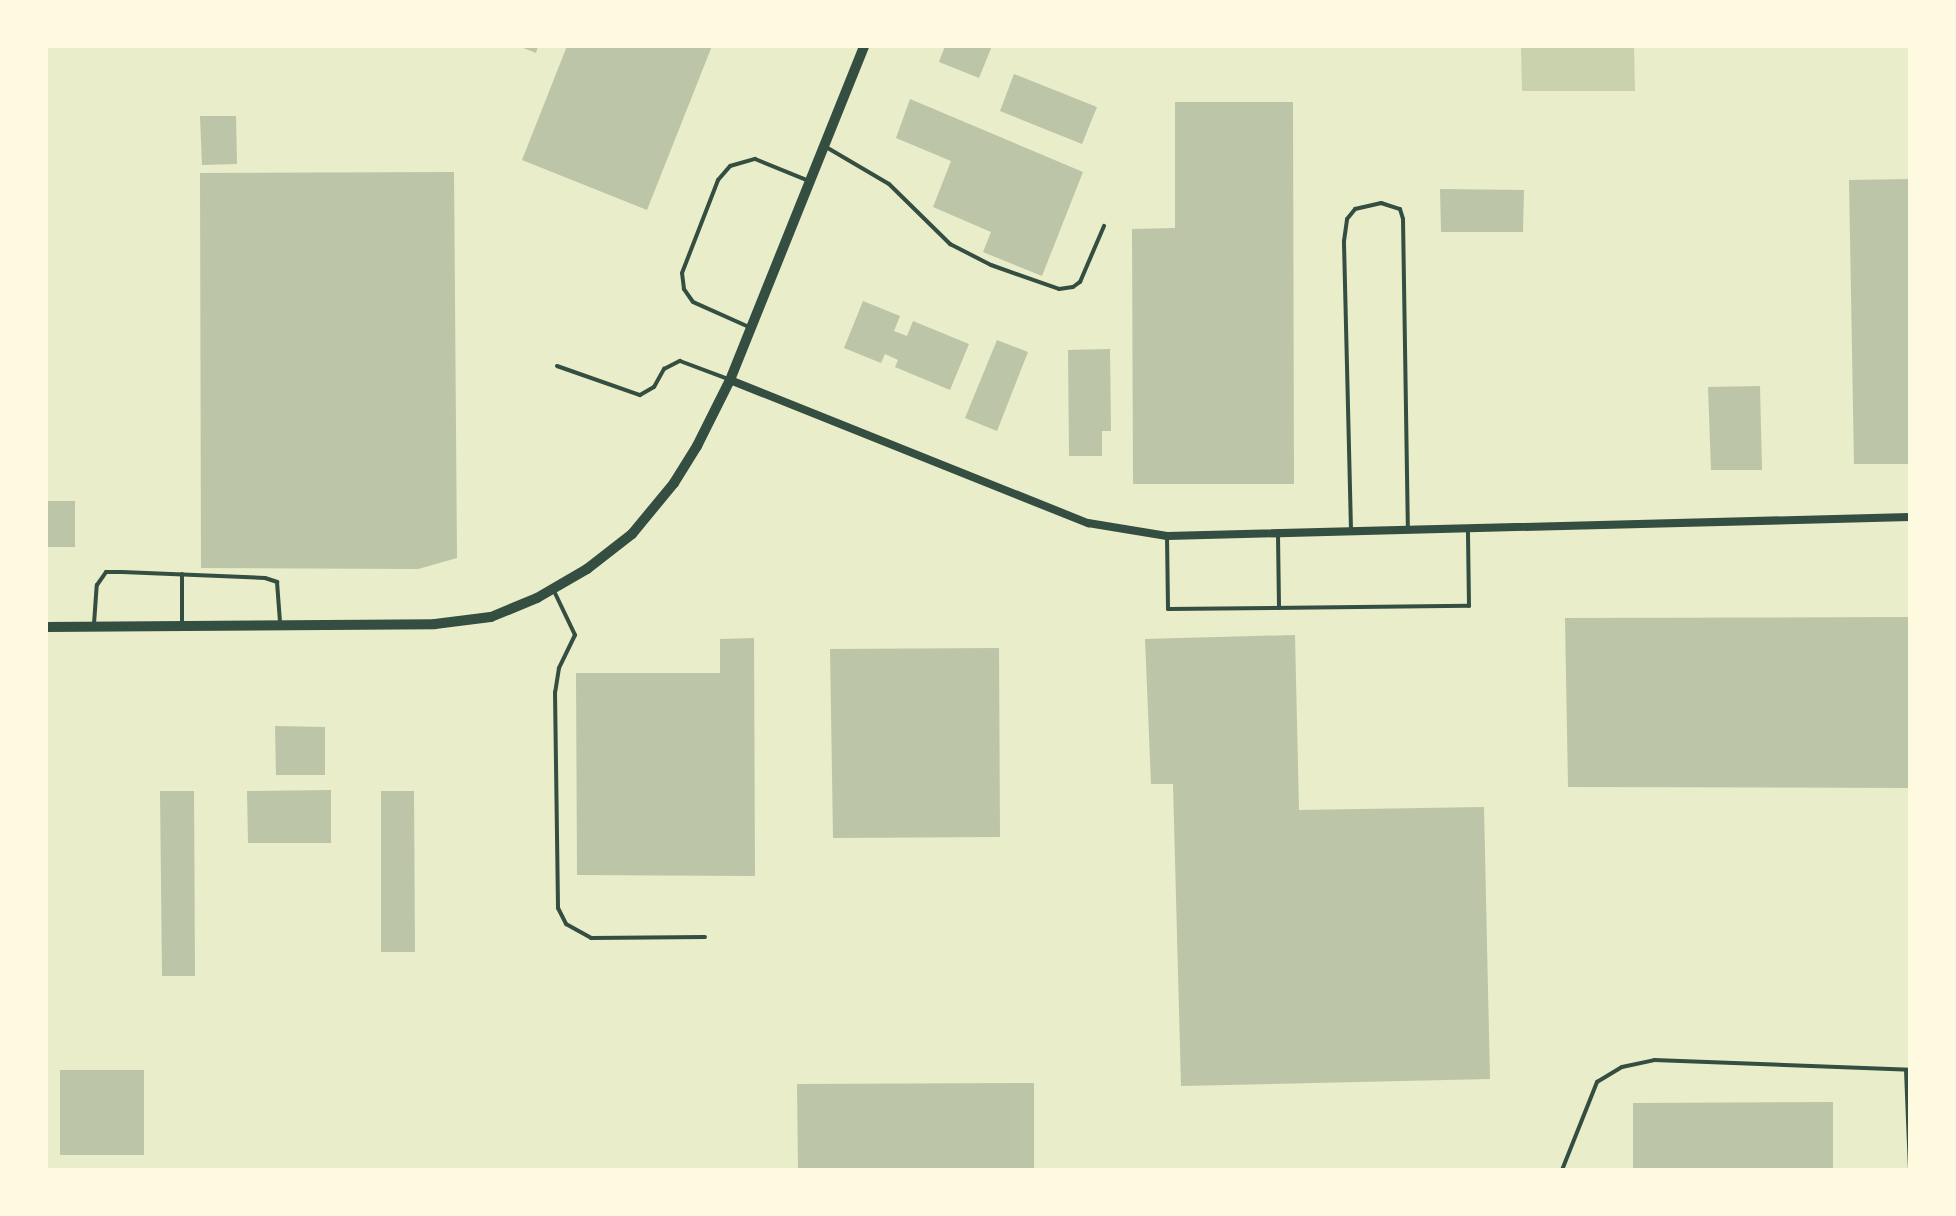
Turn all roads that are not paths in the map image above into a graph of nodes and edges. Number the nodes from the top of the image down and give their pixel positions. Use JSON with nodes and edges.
{"nodes":[{"id":1,"x":864,"y":46,"type":"edge"},
{"id":2,"x":824,"y":146,"type":"junction"},
{"id":3,"x":810,"y":181,"type":"junction"},
{"id":4,"x":1104,"y":226,"type":"dead end"},
{"id":5,"x":751,"y":328,"type":"junction"},
{"id":6,"x":557,"y":366,"type":"dead end"},
{"id":7,"x":730,"y":380,"type":"junction"},
{"id":8,"x":1910,"y":517,"type":"edge"},
{"id":9,"x":1468,"y":528,"type":"junction"},
{"id":10,"x":1408,"y":529,"type":"junction"},
{"id":11,"x":1351,"y":530,"type":"junction"},
{"id":12,"x":1278,"y":533,"type":"junction"},
{"id":13,"x":1167,"y":536,"type":"junction"},
{"id":14,"x":182,"y":574,"type":"junction"},
{"id":15,"x":553,"y":589,"type":"junction"},
{"id":16,"x":1279,"y":608,"type":"junction"},
{"id":17,"x":280,"y":625,"type":"junction"},
{"id":18,"x":182,"y":626,"type":"junction"},
{"id":19,"x":46,"y":627,"type":"edge"},
{"id":20,"x":94,"y":627,"type":"junction"},
{"id":21,"x":705,"y":937,"type":"dead end"},
{"id":22,"x":1908,"y":1070,"type":"edge"},
{"id":23,"x":1562,"y":1170,"type":"edge"},
{"id":24,"x":1910,"y":1170,"type":"edge"}],
"edges":[{"from":1,"to":2,"type":"street"},
{"from":2,"to":3,"type":"street"},
{"from":2,"to":4,"type":"lane"},
{"from":3,"to":5,"type":"street"},
{"from":3,"to":5,"type":"lane"},
{"from":5,"to":7,"type":"street"},
{"from":6,"to":7,"type":"lane"},
{"from":7,"to":13,"type":"street"},
{"from":7,"to":15,"type":"street"},
{"from":8,"to":9,"type":"street"},
{"from":9,"to":10,"type":"street"},
{"from":9,"to":16,"type":"lane"},
{"from":10,"to":11,"type":"street"},
{"from":10,"to":11,"type":"lane"},
{"from":11,"to":12,"type":"street"},
{"from":12,"to":13,"type":"street"},
{"from":12,"to":16,"type":"lane"},
{"from":13,"to":16,"type":"lane"},
{"from":14,"to":17,"type":"lane"},
{"from":14,"to":18,"type":"lane"},
{"from":14,"to":20,"type":"lane"},
{"from":15,"to":17,"type":"street"},
{"from":15,"to":21,"type":"lane"},
{"from":17,"to":18,"type":"street"},
{"from":18,"to":20,"type":"street"},
{"from":19,"to":20,"type":"street"},
{"from":22,"to":23,"type":"lane"},
{"from":22,"to":24,"type":"lane"}]}
